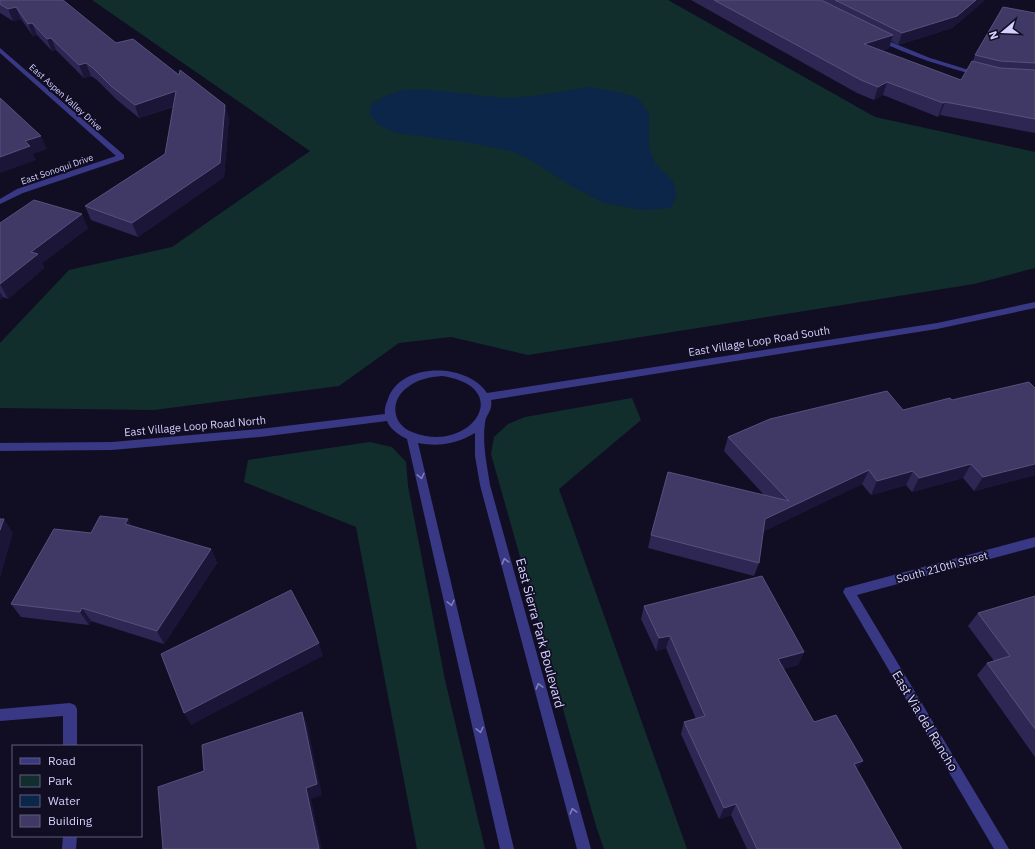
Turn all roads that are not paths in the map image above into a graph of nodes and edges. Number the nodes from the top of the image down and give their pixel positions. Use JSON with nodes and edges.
{"nodes":[{"id":1,"x":876,"y":37,"type":"edge"},
{"id":2,"x":0,"y":50,"type":"edge"},
{"id":3,"x":10,"y":59,"type":"junction"},
{"id":4,"x":0,"y":62,"type":"edge"},
{"id":5,"x":988,"y":76,"type":"edge"},
{"id":6,"x":121,"y":157,"type":"joint"},
{"id":7,"x":0,"y":202,"type":"edge"},
{"id":8,"x":1030,"y":306,"type":"edge"},
{"id":9,"x":1035,"y":315,"type":"edge"},
{"id":10,"x":485,"y":397,"type":"junction"},
{"id":11,"x":390,"y":417,"type":"junction"},
{"id":12,"x":480,"y":422,"type":"junction"},
{"id":13,"x":412,"y":438,"type":"junction"},
{"id":14,"x":0,"y":448,"type":"edge"},
{"id":15,"x":1035,"y":542,"type":"edge"},
{"id":16,"x":849,"y":592,"type":"joint"},
{"id":17,"x":0,"y":715,"type":"edge"},
{"id":18,"x":70,"y":745,"type":"edge"},
{"id":19,"x":70,"y":837,"type":"edge"},
{"id":20,"x":70,"y":849,"type":"edge"},
{"id":21,"x":507,"y":849,"type":"edge"},
{"id":22,"x":584,"y":849,"type":"edge"},
{"id":23,"x":1002,"y":849,"type":"edge"}],
"edges":[{"from":1,"to":5,"type":"street"},
{"from":2,"to":3,"type":"street","name":"East Aspen Valley Drive"},
{"from":3,"to":4,"type":"street"},
{"from":3,"to":6,"type":"street","name":"East Aspen Valley Drive"},
{"from":6,"to":7,"type":"street","name":"East Sonoqui Drive"},
{"from":8,"to":9,"type":"street"},
{"from":8,"to":10,"type":"street","name":"East Village Loop Road South"},
{"from":10,"to":11,"type":"street"},
{"from":10,"to":12,"type":"street"},
{"from":11,"to":13,"type":"street"},
{"from":11,"to":14,"type":"street","name":"East Village Loop Road North"},
{"from":12,"to":13,"type":"street"},
{"from":22,"to":12,"type":"street","name":"East Sierra Park Boulevard","one_way":true},
{"from":13,"to":21,"type":"street","one_way":true},
{"from":15,"to":16,"type":"street","name":"South 210th Street"},
{"from":16,"to":23,"type":"street","name":"East Via del Rancho"},
{"from":17,"to":18,"type":"street"},
{"from":19,"to":20,"type":"street"}]}
